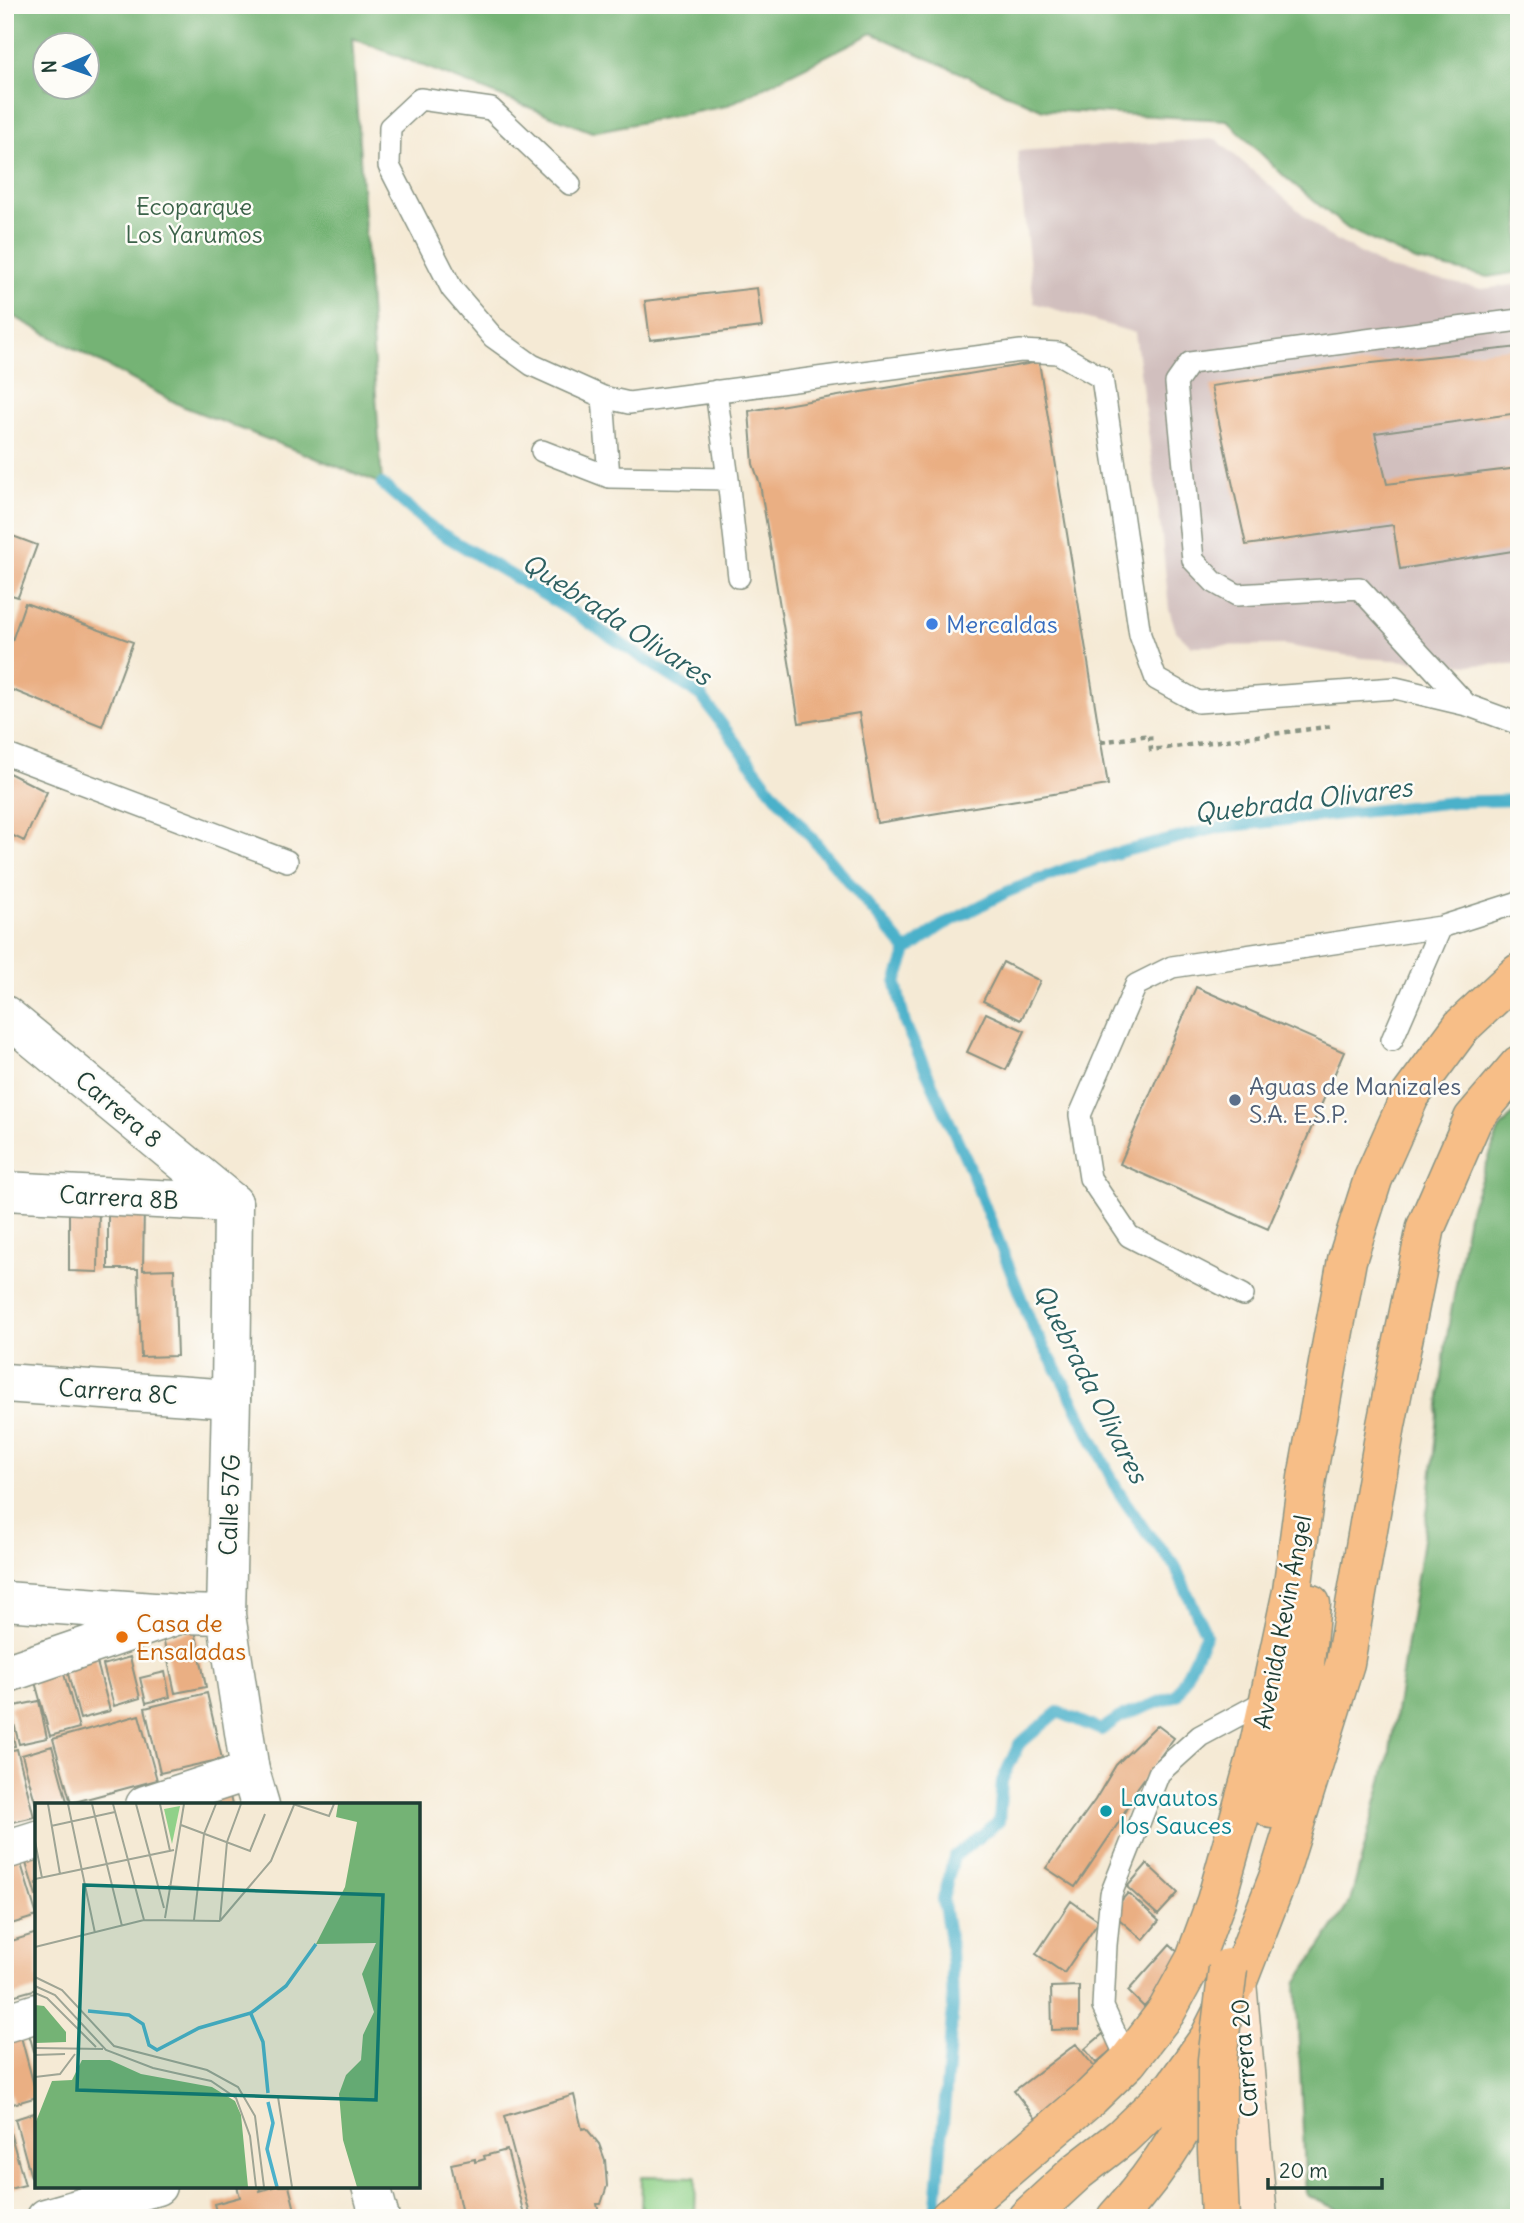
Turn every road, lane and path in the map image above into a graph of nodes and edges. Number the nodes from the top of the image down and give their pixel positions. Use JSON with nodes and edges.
{"nodes":[{"id":1,"x":570,"y":184,"type":"dead end"},
{"id":2,"x":1519,"y":320,"type":"edge"},
{"id":3,"x":716,"y":391,"type":"junction"},
{"id":4,"x":603,"y":397,"type":"junction"},
{"id":5,"x":542,"y":451,"type":"dead end"},
{"id":6,"x":609,"y":477,"type":"junction"},
{"id":7,"x":728,"y":479,"type":"junction"},
{"id":8,"x":739,"y":577,"type":"dead end"},
{"id":9,"x":1467,"y":705,"type":"junction"},
{"id":10,"x":1338,"y":719,"type":"dead end"},
{"id":11,"x":1519,"y":724,"type":"edge"},
{"id":12,"x":1101,"y":742,"type":"dead end"},
{"id":13,"x":5,"y":754,"type":"edge"},
{"id":14,"x":287,"y":861,"type":"dead end"},
{"id":15,"x":1519,"y":902,"type":"edge"},
{"id":16,"x":1441,"y":928,"type":"junction"},
{"id":17,"x":1519,"y":973,"type":"edge"},
{"id":18,"x":5,"y":1015,"type":"edge"},
{"id":19,"x":1392,"y":1040,"type":"dead end"},
{"id":20,"x":1519,"y":1065,"type":"edge"},
{"id":21,"x":5,"y":1191,"type":"edge"},
{"id":22,"x":233,"y":1203,"type":"junction"},
{"id":23,"x":1243,"y":1295,"type":"dead end"},
{"id":24,"x":1330,"y":1354,"type":"junction"},
{"id":25,"x":5,"y":1383,"type":"edge"},
{"id":26,"x":231,"y":1399,"type":"junction"},
{"id":27,"x":5,"y":1601,"type":"edge"},
{"id":28,"x":181,"y":1614,"type":"junction"},
{"id":29,"x":226,"y":1615,"type":"junction"},
{"id":30,"x":5,"y":1674,"type":"edge"},
{"id":31,"x":1269,"y":1699,"type":"junction"},
{"id":32,"x":255,"y":1788,"type":"edge"},
{"id":33,"x":158,"y":1803,"type":"edge"},
{"id":34,"x":35,"y":1841,"type":"edge"},
{"id":35,"x":5,"y":1850,"type":"edge"},
{"id":36,"x":1232,"y":1983,"type":"junction"},
{"id":37,"x":35,"y":2014,"type":"edge"},
{"id":38,"x":5,"y":2023,"type":"edge"},
{"id":39,"x":1128,"y":2061,"type":"junction"},
{"id":40,"x":151,"y":2188,"type":"edge"},
{"id":41,"x":372,"y":2188,"type":"edge"},
{"id":42,"x":1034,"y":2211,"type":"edge"},
{"id":43,"x":46,"y":2218,"type":"edge"},
{"id":44,"x":380,"y":2218,"type":"edge"},
{"id":45,"x":949,"y":2218,"type":"edge"},
{"id":46,"x":1115,"y":2218,"type":"edge"},
{"id":47,"x":1220,"y":2218,"type":"edge"},
{"id":48,"x":1258,"y":2218,"type":"edge"}],
"edges":[{"from":1,"to":4,"type":"lane"},
{"from":2,"to":9,"type":"lane"},
{"from":3,"to":4,"type":"lane"},
{"from":3,"to":7,"type":"lane"},
{"from":3,"to":9,"type":"lane"},
{"from":4,"to":6,"type":"lane"},
{"from":5,"to":6,"type":"lane"},
{"from":6,"to":7,"type":"lane"},
{"from":7,"to":8,"type":"lane"},
{"from":9,"to":11,"type":"lane"},
{"from":10,"to":12,"type":"path"},
{"from":13,"to":14,"type":"lane"},
{"from":15,"to":16,"type":"lane"},
{"from":16,"to":19,"type":"lane"},
{"from":16,"to":23,"type":"lane"},
{"from":17,"to":24,"type":"main road","name":"Avenida Kevin Ángel"},
{"from":18,"to":22,"type":"street","name":"Carrera 8"},
{"from":20,"to":36,"type":"main road"},
{"from":21,"to":22,"type":"street","name":"Carrera 8B"},
{"from":22,"to":26,"type":"street","name":"Calle 57G"},
{"from":24,"to":31,"type":"main road","name":"Avenida Kevin Ángel"},
{"from":24,"to":36,"type":"main road"},
{"from":25,"to":26,"type":"street","name":"Carrera 8C"},
{"from":26,"to":29,"type":"street","name":"Calle 57G"},
{"from":27,"to":28,"type":"street"},
{"from":28,"to":29,"type":"street"},
{"from":28,"to":30,"type":"street"},
{"from":29,"to":32,"type":"street","name":"Calle 57G"},
{"from":31,"to":39,"type":"main road","name":"Avenida Kevin Ángel"},
{"from":31,"to":39,"type":"lane"},
{"from":32,"to":33,"type":"street"},
{"from":34,"to":35,"type":"street"},
{"from":36,"to":42,"type":"main road"},
{"from":36,"to":46,"type":"main road"},
{"from":36,"to":47,"type":"main road","bridge":true},
{"from":36,"to":48,"type":"main road","name":"Carrera 20"},
{"from":37,"to":38,"type":"street"},
{"from":39,"to":45,"type":"main road","name":"Avenida Kevin Ángel"},
{"from":40,"to":43,"type":"street"},
{"from":41,"to":44,"type":"street"}]}
